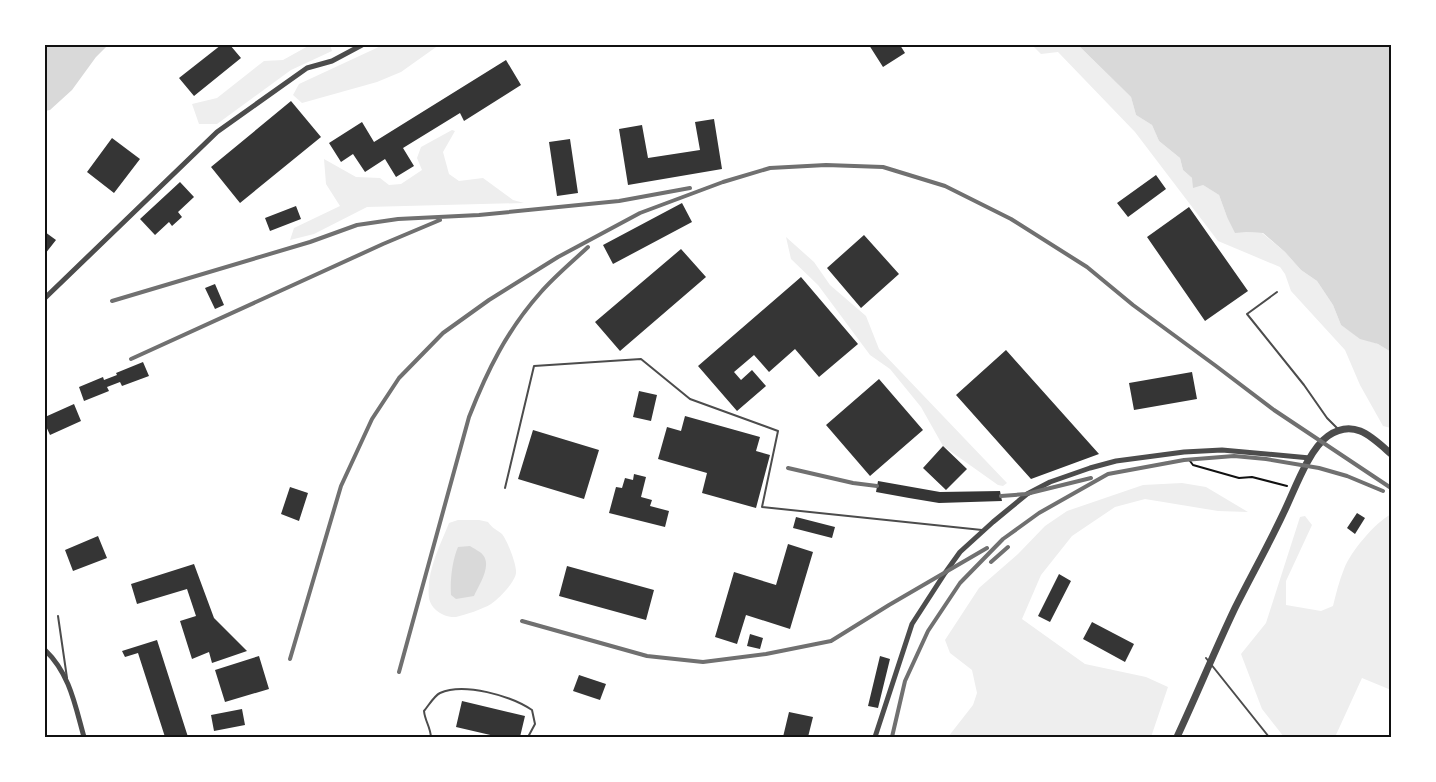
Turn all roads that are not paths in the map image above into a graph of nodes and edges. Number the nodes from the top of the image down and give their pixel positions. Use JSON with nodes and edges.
{"nodes":[{"id":1,"x":362,"y":45,"type":"edge"},
{"id":2,"x":1277,"y":292,"type":"dead end"},
{"id":3,"x":45,"y":298,"type":"edge"},
{"id":4,"x":1339,"y":430,"type":"junction"},
{"id":5,"x":1391,"y":454,"type":"edge"},
{"id":6,"x":1310,"y":458,"type":"junction"},
{"id":7,"x":505,"y":488,"type":"dead end"},
{"id":8,"x":984,"y":530,"type":"junction"},
{"id":9,"x":58,"y":616,"type":"dead end"},
{"id":10,"x":45,"y":650,"type":"edge"},
{"id":11,"x":1209,"y":661,"type":"junction"},
{"id":12,"x":67,"y":680,"type":"junction"},
{"id":13,"x":84,"y":737,"type":"edge"},
{"id":14,"x":431,"y":737,"type":"edge"},
{"id":15,"x":528,"y":737,"type":"edge"},
{"id":16,"x":875,"y":737,"type":"edge"},
{"id":17,"x":1177,"y":737,"type":"edge"},
{"id":18,"x":1269,"y":737,"type":"edge"}],
"edges":[{"from":1,"to":3,"type":"street"},
{"from":2,"to":4,"type":"lane"},
{"from":4,"to":5,"type":"street"},
{"from":4,"to":6,"type":"street"},
{"from":6,"to":8,"type":"street"},
{"from":6,"to":11,"type":"street"},
{"from":7,"to":8,"type":"lane"},
{"from":8,"to":16,"type":"street"},
{"from":9,"to":12,"type":"lane"},
{"from":10,"to":12,"type":"street"},
{"from":11,"to":17,"type":"street"},
{"from":11,"to":18,"type":"lane"},
{"from":12,"to":13,"type":"street"},
{"from":14,"to":15,"type":"lane"}]}
